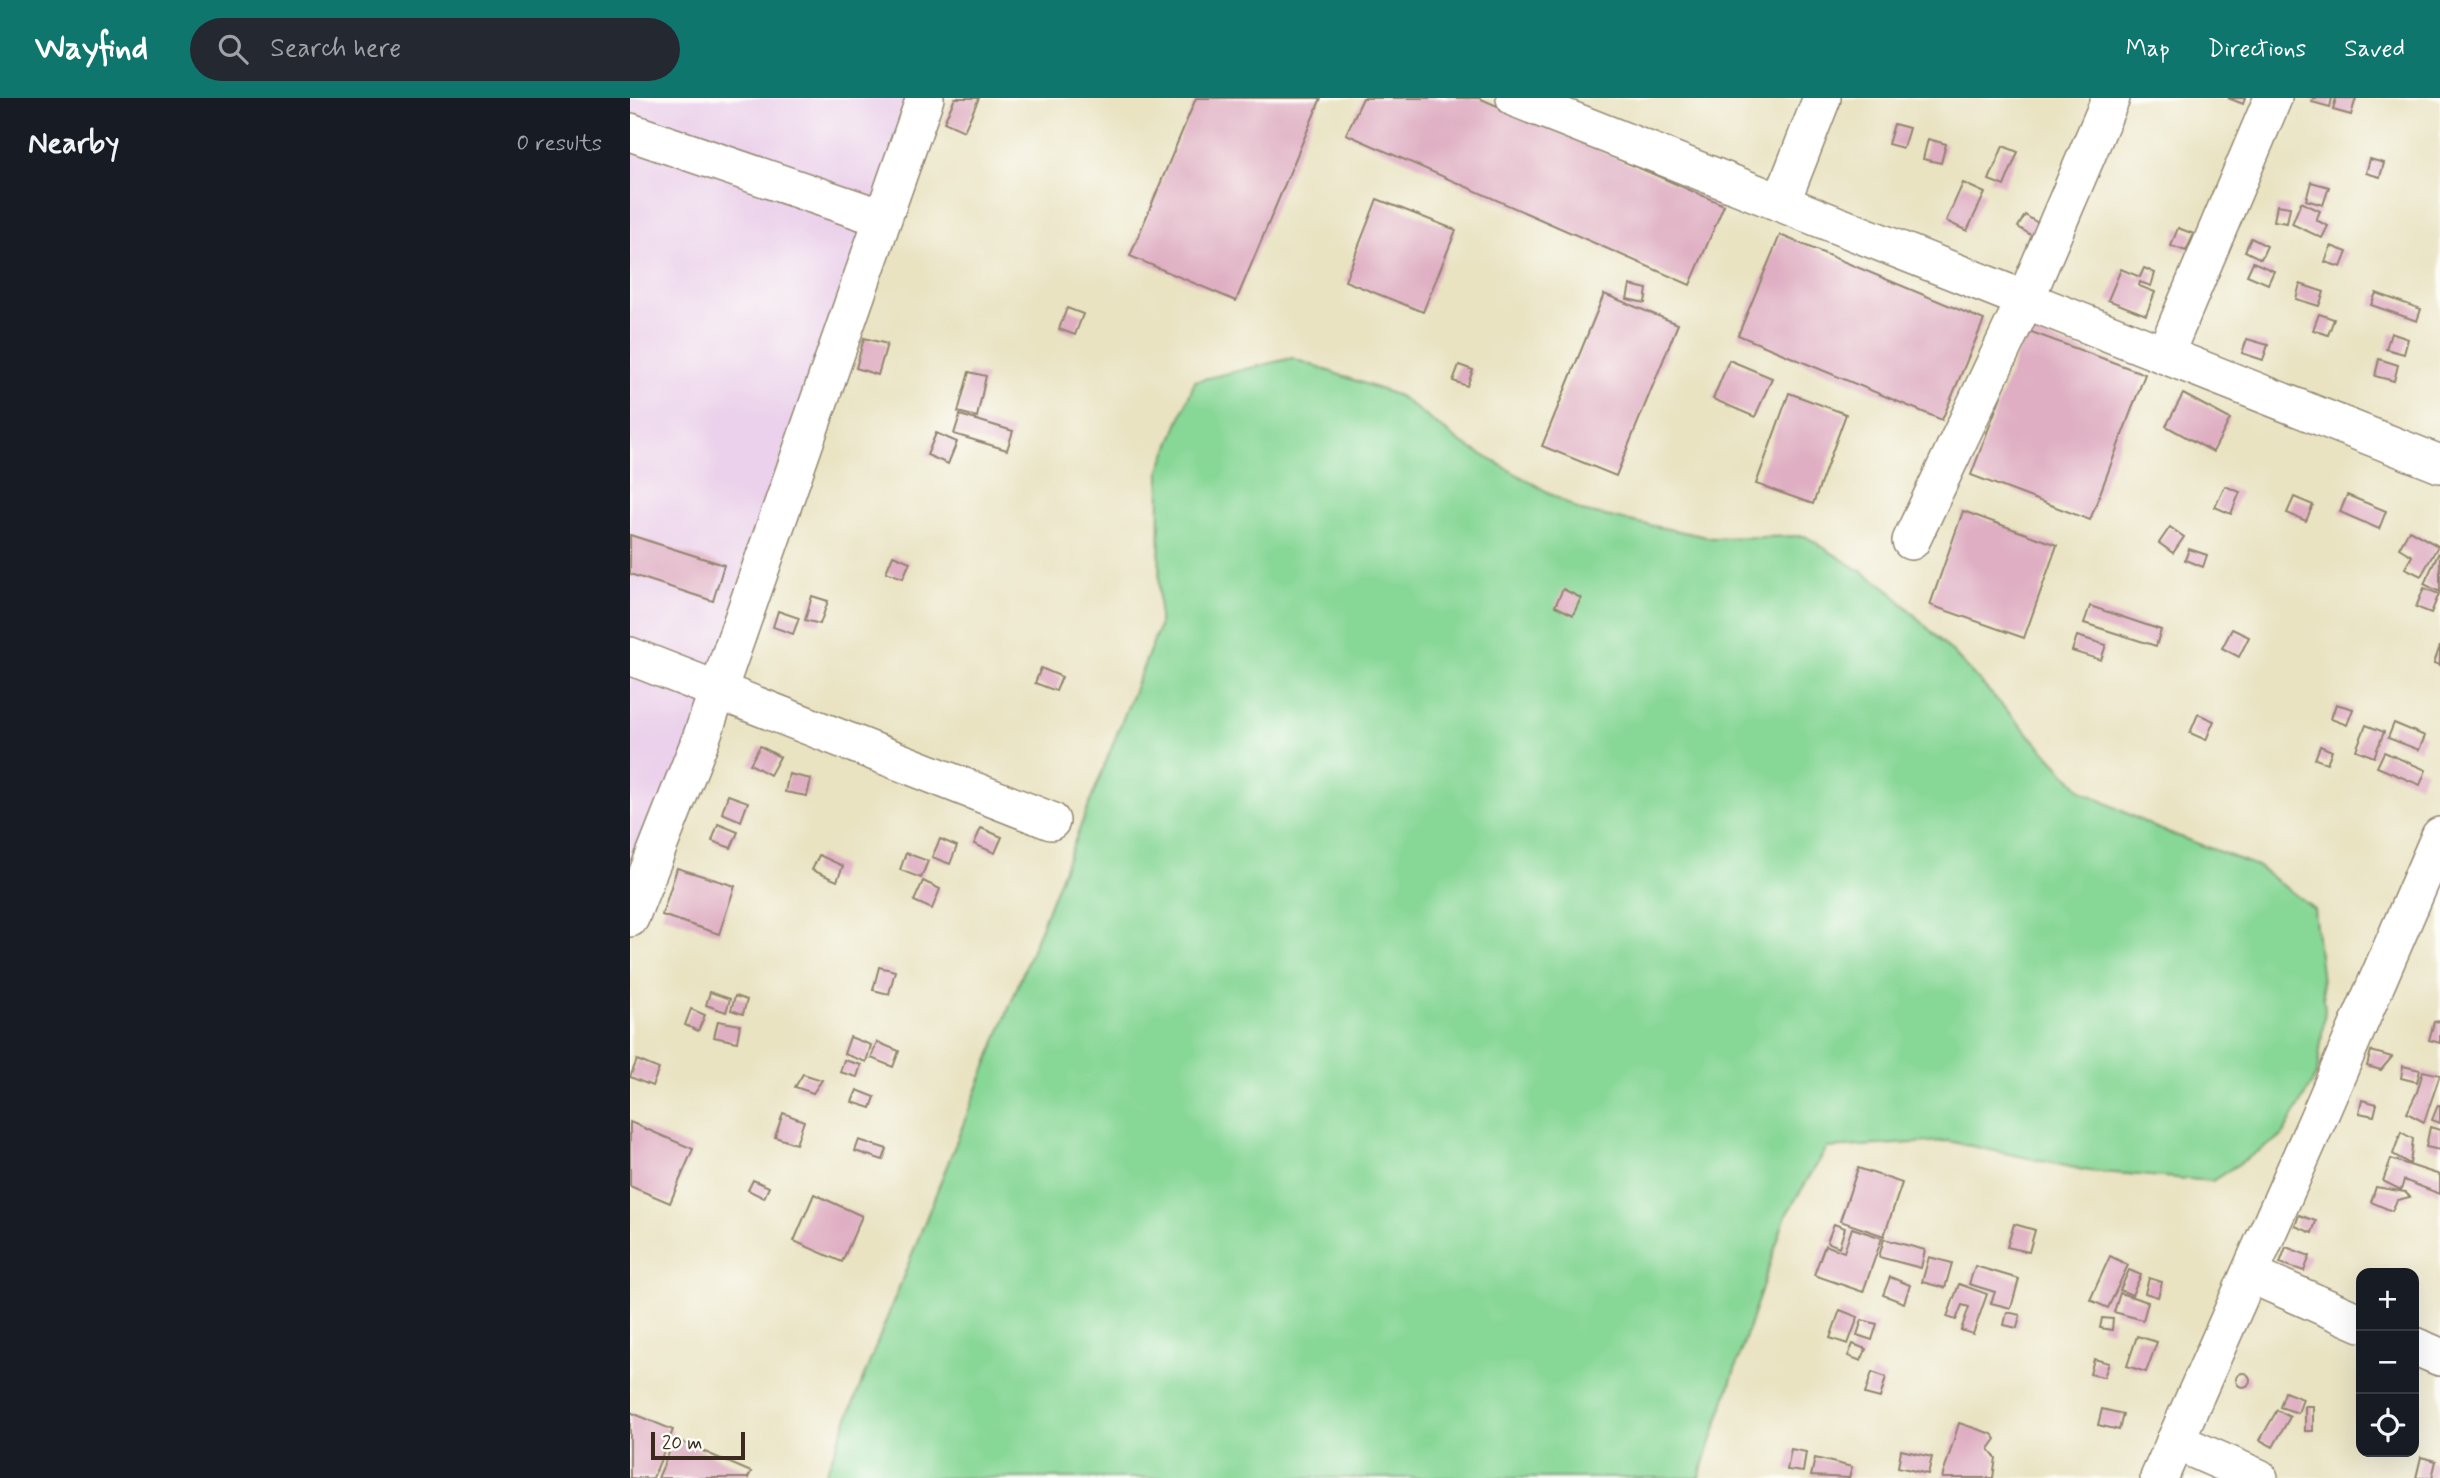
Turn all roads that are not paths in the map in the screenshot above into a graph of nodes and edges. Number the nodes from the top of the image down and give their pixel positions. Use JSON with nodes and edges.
{"nodes":[{"id":1,"x":925,"y":98,"type":"edge"},
{"id":2,"x":1515,"y":98,"type":"edge"},
{"id":3,"x":1822,"y":98,"type":"edge"},
{"id":4,"x":2111,"y":98,"type":"edge"},
{"id":5,"x":2273,"y":98,"type":"edge"},
{"id":6,"x":630,"y":132,"type":"edge"},
{"id":7,"x":1782,"y":203,"type":"junction"},
{"id":8,"x":882,"y":218,"type":"junction"},
{"id":9,"x":2025,"y":300,"type":"junction"},
{"id":10,"x":2165,"y":354,"type":"junction"},
{"id":11,"x":2440,"y":464,"type":"edge"},
{"id":12,"x":1911,"y":541,"type":"dead end"},
{"id":13,"x":630,"y":656,"type":"edge"},
{"id":14,"x":718,"y":690,"type":"junction"},
{"id":15,"x":1051,"y":821,"type":"dead end"},
{"id":16,"x":2440,"y":836,"type":"edge"},
{"id":17,"x":2426,"y":906,"type":"edge"},
{"id":18,"x":630,"y":918,"type":"edge"},
{"id":19,"x":2250,"y":1274,"type":"junction"},
{"id":20,"x":2356,"y":1321,"type":"edge"},
{"id":21,"x":2419,"y":1348,"type":"edge"},
{"id":22,"x":2440,"y":1357,"type":"edge"},
{"id":23,"x":2175,"y":1441,"type":"junction"},
{"id":24,"x":2159,"y":1478,"type":"edge"},
{"id":25,"x":2259,"y":1478,"type":"edge"}],
"edges":[{"from":1,"to":8,"type":"street"},
{"from":2,"to":7,"type":"street"},
{"from":3,"to":7,"type":"street"},
{"from":4,"to":9,"type":"street"},
{"from":5,"to":10,"type":"street"},
{"from":6,"to":8,"type":"street"},
{"from":7,"to":9,"type":"street"},
{"from":8,"to":14,"type":"street"},
{"from":9,"to":10,"type":"street"},
{"from":9,"to":12,"type":"street"},
{"from":10,"to":11,"type":"street"},
{"from":13,"to":14,"type":"street"},
{"from":14,"to":15,"type":"street"},
{"from":14,"to":18,"type":"street"},
{"from":16,"to":17,"type":"street"},
{"from":17,"to":19,"type":"street"},
{"from":19,"to":20,"type":"street"},
{"from":19,"to":23,"type":"street"},
{"from":21,"to":22,"type":"street"},
{"from":23,"to":24,"type":"street"},
{"from":23,"to":25,"type":"street"}]}
